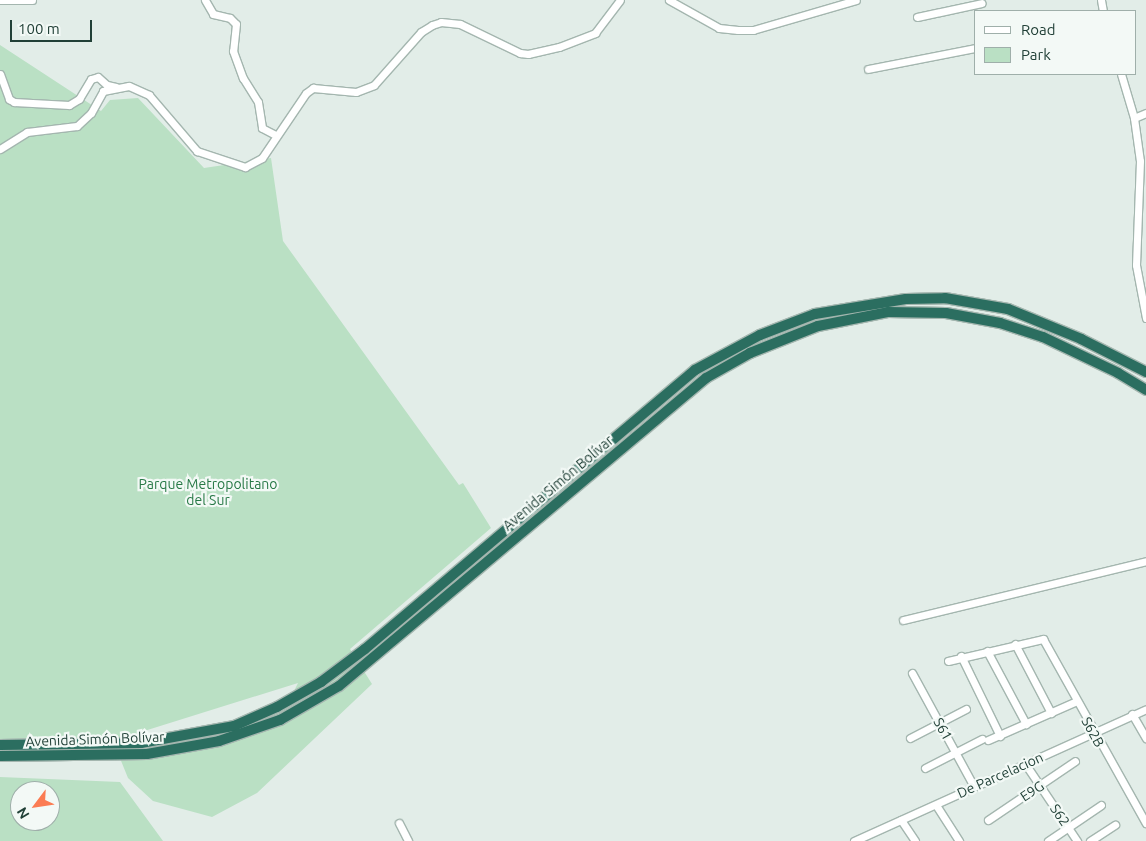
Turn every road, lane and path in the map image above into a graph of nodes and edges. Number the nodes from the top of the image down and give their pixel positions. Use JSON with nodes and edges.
{"nodes":[{"id":1,"x":0,"y":0,"type":"edge"},
{"id":2,"x":32,"y":0,"type":"edge"},
{"id":3,"x":205,"y":0,"type":"edge"},
{"id":4,"x":620,"y":0,"type":"edge"},
{"id":5,"x":669,"y":0,"type":"edge"},
{"id":6,"x":856,"y":0,"type":"edge"},
{"id":7,"x":981,"y":1,"type":"edge"},
{"id":8,"x":917,"y":17,"type":"dead end"},
{"id":9,"x":974,"y":48,"type":"edge"},
{"id":10,"x":868,"y":69,"type":"dead end"},
{"id":11,"x":0,"y":74,"type":"edge"},
{"id":12,"x":1121,"y":75,"type":"edge"},
{"id":13,"x":116,"y":87,"type":"junction"},
{"id":14,"x":1146,"y":113,"type":"edge"},
{"id":15,"x":1134,"y":118,"type":"junction"},
{"id":16,"x":276,"y":135,"type":"junction"},
{"id":17,"x":0,"y":149,"type":"edge"},
{"id":18,"x":1146,"y":318,"type":"edge"},
{"id":19,"x":1146,"y":372,"type":"edge"},
{"id":20,"x":1146,"y":390,"type":"edge"},
{"id":21,"x":532,"y":508,"type":"junction"},
{"id":22,"x":539,"y":516,"type":"junction"},
{"id":23,"x":1146,"y":562,"type":"edge"},
{"id":24,"x":903,"y":620,"type":"dead end"},
{"id":25,"x":1015,"y":644,"type":"junction"},
{"id":26,"x":987,"y":651,"type":"junction"},
{"id":27,"x":961,"y":656,"type":"junction"},
{"id":28,"x":948,"y":661,"type":"dead end"},
{"id":29,"x":912,"y":673,"type":"dead end"},
{"id":30,"x":1077,"y":702,"type":"junction"},
{"id":31,"x":966,"y":709,"type":"dead end"},
{"id":32,"x":1146,"y":709,"type":"edge"},
{"id":33,"x":1051,"y":713,"type":"junction"},
{"id":34,"x":1132,"y":714,"type":"junction"},
{"id":35,"x":939,"y":723,"type":"junction"},
{"id":36,"x":1026,"y":724,"type":"junction"},
{"id":37,"x":1093,"y":732,"type":"junction"},
{"id":38,"x":1000,"y":736,"type":"junction"},
{"id":39,"x":910,"y":738,"type":"dead end"},
{"id":40,"x":1146,"y":738,"type":"edge"},
{"id":41,"x":0,"y":745,"type":"edge"},
{"id":42,"x":955,"y":752,"type":"junction"},
{"id":43,"x":0,"y":756,"type":"edge"},
{"id":44,"x":1075,"y":761,"type":"dead end"},
{"id":45,"x":1026,"y":765,"type":"junction"},
{"id":46,"x":925,"y":768,"type":"dead end"},
{"id":47,"x":973,"y":785,"type":"junction"},
{"id":48,"x":1041,"y":786,"type":"junction"},
{"id":49,"x":936,"y":805,"type":"junction"},
{"id":50,"x":1101,"y":805,"type":"dead end"},
{"id":51,"x":901,"y":820,"type":"junction"},
{"id":52,"x":988,"y":820,"type":"dead end"},
{"id":53,"x":398,"y":823,"type":"dead end"},
{"id":54,"x":1146,"y":823,"type":"edge"},
{"id":55,"x":1115,"y":826,"type":"dead end"},
{"id":56,"x":1068,"y":827,"type":"junction"},
{"id":57,"x":859,"y":840,"type":"edge"},
{"id":58,"x":408,"y":841,"type":"edge"},
{"id":59,"x":915,"y":841,"type":"edge"},
{"id":60,"x":959,"y":841,"type":"edge"},
{"id":61,"x":1048,"y":841,"type":"edge"},
{"id":62,"x":1077,"y":841,"type":"edge"},
{"id":63,"x":1090,"y":841,"type":"edge"}],
"edges":[{"from":1,"to":2,"type":"street"},
{"from":3,"to":16,"type":"street"},
{"from":4,"to":16,"type":"street"},
{"from":5,"to":6,"type":"street"},
{"from":7,"to":8,"type":"street"},
{"from":9,"to":10,"type":"street"},
{"from":11,"to":13,"type":"street"},
{"from":12,"to":15,"type":"street"},
{"from":13,"to":16,"type":"street"},
{"from":13,"to":17,"type":"street"},
{"from":14,"to":15,"type":"street"},
{"from":15,"to":18,"type":"street"},
{"from":19,"to":21,"type":"highway","name":"Avenida Simón Bolívar"},
{"from":20,"to":22,"type":"highway","name":"Avenida Simón Bolívar"},
{"from":21,"to":22,"type":"highway"},
{"from":21,"to":41,"type":"highway","name":"Avenida Simón Bolívar"},
{"from":22,"to":43,"type":"highway","name":"Avenida Simón Bolívar"},
{"from":23,"to":24,"type":"street"},
{"from":25,"to":26,"type":"street"},
{"from":25,"to":30,"type":"street","name":"S62B"},
{"from":25,"to":33,"type":"street"},
{"from":26,"to":27,"type":"street"},
{"from":26,"to":36,"type":"street"},
{"from":27,"to":28,"type":"street"},
{"from":27,"to":38,"type":"street"},
{"from":29,"to":35,"type":"street","name":"S61"},
{"from":30,"to":33,"type":"street"},
{"from":30,"to":37,"type":"street","name":"S62B"},
{"from":31,"to":35,"type":"street"},
{"from":32,"to":34,"type":"street","name":"De Parcelacion"},
{"from":33,"to":36,"type":"street"},
{"from":34,"to":37,"type":"street","name":"De Parcelacion"},
{"from":34,"to":40,"type":"street"},
{"from":35,"to":39,"type":"street"},
{"from":35,"to":42,"type":"street","name":"S61"},
{"from":36,"to":38,"type":"street"},
{"from":37,"to":45,"type":"street","name":"De Parcelacion"},
{"from":37,"to":54,"type":"street","name":"S62B"},
{"from":38,"to":42,"type":"street"},
{"from":42,"to":46,"type":"street"},
{"from":42,"to":47,"type":"street","name":"S61"},
{"from":44,"to":48,"type":"street","name":"E9G"},
{"from":45,"to":47,"type":"street","name":"De Parcelacion"},
{"from":45,"to":48,"type":"street","name":"S62"},
{"from":47,"to":49,"type":"street","name":"De Parcelacion"},
{"from":48,"to":52,"type":"street","name":"E9G"},
{"from":48,"to":56,"type":"street","name":"S62"},
{"from":49,"to":51,"type":"street","name":"De Parcelacion"},
{"from":49,"to":60,"type":"street"},
{"from":50,"to":56,"type":"street"},
{"from":51,"to":57,"type":"street","name":"De Parcelacion"},
{"from":51,"to":59,"type":"street"},
{"from":53,"to":58,"type":"street"},
{"from":55,"to":63,"type":"street"},
{"from":56,"to":61,"type":"street"},
{"from":56,"to":62,"type":"street","name":"S62"}]}
